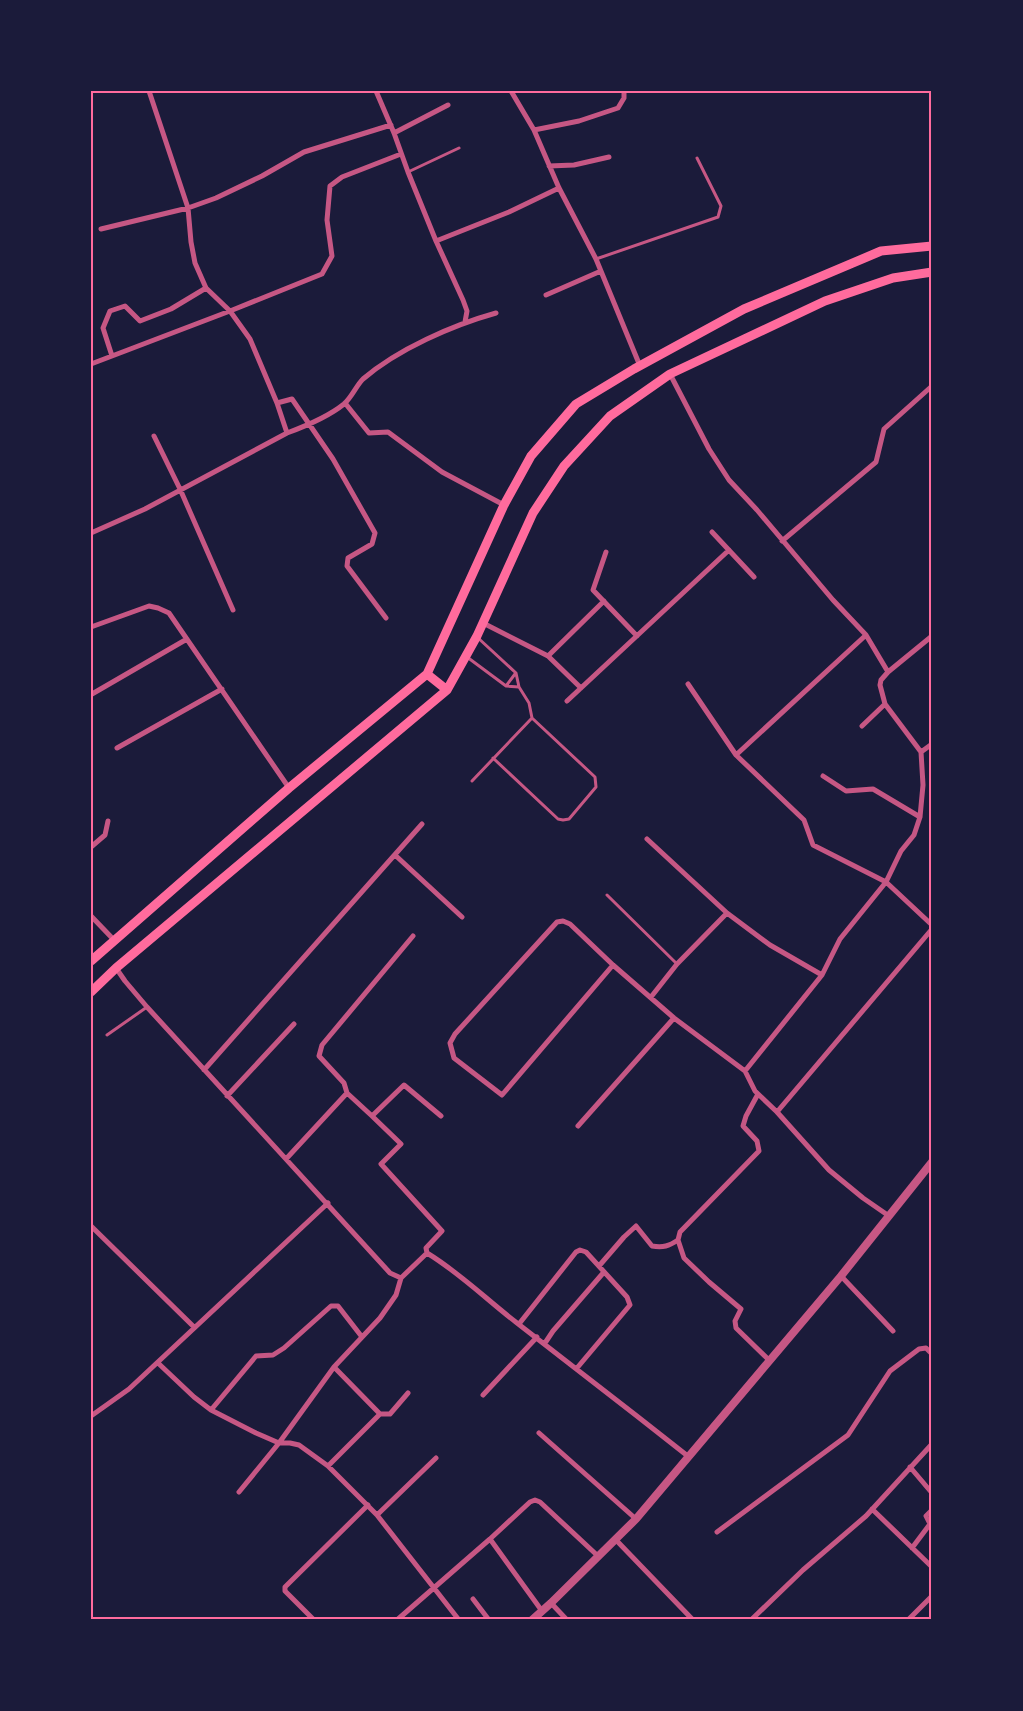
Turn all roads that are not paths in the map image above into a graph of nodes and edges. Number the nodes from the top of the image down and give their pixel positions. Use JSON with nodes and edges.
{"nodes":[{"id":1,"x":149,"y":91,"type":"edge"},
{"id":2,"x":376,"y":91,"type":"edge"},
{"id":3,"x":511,"y":91,"type":"edge"},
{"id":4,"x":624,"y":91,"type":"edge"},
{"id":5,"x":448,"y":104,"type":"dead end"},
{"id":6,"x":391,"y":125,"type":"junction"},
{"id":7,"x":534,"y":130,"type":"junction"},
{"id":8,"x":394,"y":133,"type":"junction"},
{"id":9,"x":458,"y":148,"type":"dead end"},
{"id":10,"x":401,"y":154,"type":"junction"},
{"id":11,"x":609,"y":157,"type":"dead end"},
{"id":12,"x":697,"y":158,"type":"dead end"},
{"id":13,"x":549,"y":166,"type":"junction"},
{"id":14,"x":408,"y":172,"type":"junction"},
{"id":15,"x":558,"y":188,"type":"junction"},
{"id":16,"x":188,"y":208,"type":"junction"},
{"id":17,"x":101,"y":229,"type":"dead end"},
{"id":18,"x":436,"y":241,"type":"junction"},
{"id":19,"x":932,"y":246,"type":"edge"},
{"id":20,"x":596,"y":259,"type":"junction"},
{"id":21,"x":601,"y":271,"type":"junction"},
{"id":22,"x":932,"y":272,"type":"edge"},
{"id":23,"x":206,"y":288,"type":"junction"},
{"id":24,"x":546,"y":295,"type":"dead end"},
{"id":25,"x":230,"y":311,"type":"junction"},
{"id":26,"x":496,"y":313,"type":"dead end"},
{"id":27,"x":465,"y":322,"type":"junction"},
{"id":28,"x":112,"y":356,"type":"junction"},
{"id":29,"x":91,"y":364,"type":"edge"},
{"id":30,"x":640,"y":367,"type":"junction"},
{"id":31,"x":670,"y":374,"type":"junction"},
{"id":32,"x":932,"y":386,"type":"edge"},
{"id":33,"x":277,"y":403,"type":"junction"},
{"id":34,"x":345,"y":403,"type":"junction"},
{"id":35,"x":310,"y":424,"type":"junction"},
{"id":36,"x":286,"y":433,"type":"junction"},
{"id":37,"x":154,"y":436,"type":"dead end"},
{"id":38,"x":180,"y":489,"type":"junction"},
{"id":39,"x":504,"y":505,"type":"junction"},
{"id":40,"x":712,"y":532,"type":"dead end"},
{"id":41,"x":91,"y":533,"type":"edge"},
{"id":42,"x":782,"y":540,"type":"junction"},
{"id":43,"x":729,"y":550,"type":"junction"},
{"id":44,"x":606,"y":552,"type":"dead end"},
{"id":45,"x":754,"y":577,"type":"dead end"},
{"id":46,"x":604,"y":601,"type":"junction"},
{"id":47,"x":233,"y":610,"type":"dead end"},
{"id":48,"x":386,"y":618,"type":"dead end"},
{"id":49,"x":483,"y":622,"type":"junction"},
{"id":50,"x":91,"y":627,"type":"edge"},
{"id":51,"x":866,"y":635,"type":"junction"},
{"id":52,"x":477,"y":636,"type":"junction"},
{"id":53,"x":637,"y":636,"type":"junction"},
{"id":54,"x":932,"y":636,"type":"edge"},
{"id":55,"x":187,"y":639,"type":"junction"},
{"id":56,"x":467,"y":656,"type":"junction"},
{"id":57,"x":548,"y":656,"type":"junction"},
{"id":58,"x":888,"y":672,"type":"junction"},
{"id":59,"x":516,"y":673,"type":"junction"},
{"id":60,"x":427,"y":674,"type":"junction"},
{"id":61,"x":688,"y":684,"type":"dead end"},
{"id":62,"x":506,"y":686,"type":"junction"},
{"id":63,"x":519,"y":687,"type":"junction"},
{"id":64,"x":581,"y":688,"type":"junction"},
{"id":65,"x":222,"y":689,"type":"junction"},
{"id":66,"x":447,"y":690,"type":"junction"},
{"id":67,"x":92,"y":694,"type":"edge"},
{"id":68,"x":567,"y":701,"type":"dead end"},
{"id":69,"x":885,"y":704,"type":"junction"},
{"id":70,"x":532,"y":718,"type":"junction"},
{"id":71,"x":862,"y":726,"type":"dead end"},
{"id":72,"x":932,"y":744,"type":"edge"},
{"id":73,"x":117,"y":748,"type":"dead end"},
{"id":74,"x":921,"y":752,"type":"junction"},
{"id":75,"x":736,"y":755,"type":"junction"},
{"id":76,"x":493,"y":758,"type":"junction"},
{"id":77,"x":823,"y":776,"type":"dead end"},
{"id":78,"x":472,"y":780,"type":"dead end"},
{"id":79,"x":289,"y":788,"type":"junction"},
{"id":80,"x":920,"y":817,"type":"junction"},
{"id":81,"x":108,"y":822,"type":"dead end"},
{"id":82,"x":422,"y":824,"type":"dead end"},
{"id":83,"x":647,"y":839,"type":"dead end"},
{"id":84,"x":91,"y":847,"type":"edge"},
{"id":85,"x":395,"y":855,"type":"junction"},
{"id":86,"x":886,"y":882,"type":"junction"},
{"id":87,"x":607,"y":895,"type":"dead end"},
{"id":88,"x":727,"y":913,"type":"junction"},
{"id":89,"x":91,"y":916,"type":"edge"},
{"id":90,"x":462,"y":917,"type":"dead end"},
{"id":91,"x":932,"y":925,"type":"edge"},
{"id":92,"x":932,"y":929,"type":"edge"},
{"id":93,"x":413,"y":936,"type":"dead end"},
{"id":94,"x":115,"y":941,"type":"junction"},
{"id":95,"x":91,"y":961,"type":"edge"},
{"id":96,"x":677,"y":964,"type":"junction"},
{"id":97,"x":613,"y":965,"type":"junction"},
{"id":98,"x":116,"y":968,"type":"junction"},
{"id":99,"x":822,"y":975,"type":"junction"},
{"id":100,"x":91,"y":992,"type":"edge"},
{"id":101,"x":651,"y":997,"type":"junction"},
{"id":102,"x":147,"y":1007,"type":"junction"},
{"id":103,"x":674,"y":1018,"type":"junction"},
{"id":104,"x":294,"y":1024,"type":"dead end"},
{"id":105,"x":108,"y":1036,"type":"dead end"},
{"id":106,"x":204,"y":1070,"type":"junction"},
{"id":107,"x":745,"y":1071,"type":"junction"},
{"id":108,"x":346,"y":1093,"type":"junction"},
{"id":109,"x":758,"y":1094,"type":"junction"},
{"id":110,"x":227,"y":1096,"type":"junction"},
{"id":111,"x":777,"y":1112,"type":"junction"},
{"id":112,"x":372,"y":1116,"type":"junction"},
{"id":113,"x":440,"y":1116,"type":"dead end"},
{"id":114,"x":578,"y":1126,"type":"dead end"},
{"id":115,"x":286,"y":1159,"type":"junction"},
{"id":116,"x":932,"y":1162,"type":"edge"},
{"id":117,"x":328,"y":1203,"type":"junction"},
{"id":118,"x":889,"y":1216,"type":"junction"},
{"id":119,"x":91,"y":1226,"type":"edge"},
{"id":120,"x":678,"y":1240,"type":"junction"},
{"id":121,"x":427,"y":1253,"type":"junction"},
{"id":122,"x":599,"y":1266,"type":"junction"},
{"id":123,"x":604,"y":1272,"type":"junction"},
{"id":124,"x":841,"y":1276,"type":"junction"},
{"id":125,"x":401,"y":1278,"type":"junction"},
{"id":126,"x":519,"y":1324,"type":"junction"},
{"id":127,"x":194,"y":1327,"type":"junction"},
{"id":128,"x":892,"y":1331,"type":"dead end"},
{"id":129,"x":362,"y":1337,"type":"junction"},
{"id":130,"x":537,"y":1337,"type":"junction"},
{"id":131,"x":545,"y":1343,"type":"junction"},
{"id":132,"x":932,"y":1354,"type":"edge"},
{"id":133,"x":770,"y":1361,"type":"junction"},
{"id":134,"x":158,"y":1363,"type":"junction"},
{"id":135,"x":334,"y":1367,"type":"junction"},
{"id":136,"x":576,"y":1368,"type":"junction"},
{"id":137,"x":408,"y":1393,"type":"dead end"},
{"id":138,"x":483,"y":1395,"type":"dead end"},
{"id":139,"x":211,"y":1410,"type":"junction"},
{"id":140,"x":380,"y":1414,"type":"junction"},
{"id":141,"x":91,"y":1416,"type":"edge"},
{"id":142,"x":539,"y":1432,"type":"dead end"},
{"id":143,"x":279,"y":1443,"type":"junction"},
{"id":144,"x":932,"y":1444,"type":"edge"},
{"id":145,"x":689,"y":1457,"type":"junction"},
{"id":146,"x":436,"y":1458,"type":"dead end"},
{"id":147,"x":328,"y":1466,"type":"junction"},
{"id":148,"x":910,"y":1467,"type":"junction"},
{"id":149,"x":239,"y":1492,"type":"dead end"},
{"id":150,"x":932,"y":1493,"type":"edge"},
{"id":151,"x":368,"y":1506,"type":"junction"},
{"id":152,"x":872,"y":1509,"type":"junction"},
{"id":153,"x":932,"y":1510,"type":"edge"},
{"id":154,"x":378,"y":1515,"type":"junction"},
{"id":155,"x":636,"y":1519,"type":"junction"},
{"id":156,"x":717,"y":1532,"type":"dead end"},
{"id":157,"x":490,"y":1539,"type":"junction"},
{"id":158,"x":616,"y":1540,"type":"junction"},
{"id":159,"x":912,"y":1548,"type":"junction"},
{"id":160,"x":599,"y":1557,"type":"junction"},
{"id":161,"x":932,"y":1567,"type":"edge"},
{"id":162,"x":433,"y":1586,"type":"junction"},
{"id":163,"x":932,"y":1596,"type":"edge"},
{"id":164,"x":473,"y":1599,"type":"dead end"},
{"id":165,"x":551,"y":1603,"type":"junction"},
{"id":166,"x":542,"y":1611,"type":"junction"},
{"id":167,"x":314,"y":1620,"type":"edge"},
{"id":168,"x":397,"y":1620,"type":"edge"},
{"id":169,"x":459,"y":1620,"type":"edge"},
{"id":170,"x":489,"y":1620,"type":"edge"},
{"id":171,"x":532,"y":1620,"type":"edge"},
{"id":172,"x":566,"y":1620,"type":"edge"},
{"id":173,"x":694,"y":1620,"type":"edge"},
{"id":174,"x":751,"y":1620,"type":"edge"},
{"id":175,"x":908,"y":1620,"type":"edge"}],
"edges":[{"from":1,"to":16,"type":"street"},
{"from":2,"to":6,"type":"street"},
{"from":3,"to":7,"type":"street"},
{"from":4,"to":7,"type":"street"},
{"from":5,"to":8,"type":"street"},
{"from":6,"to":8,"type":"street"},
{"from":6,"to":16,"type":"street"},
{"from":7,"to":13,"type":"street"},
{"from":8,"to":10,"type":"street"},
{"from":9,"to":14,"type":"lane"},
{"from":10,"to":14,"type":"street"},
{"from":10,"to":25,"type":"street"},
{"from":11,"to":13,"type":"street"},
{"from":12,"to":20,"type":"lane"},
{"from":13,"to":15,"type":"street"},
{"from":14,"to":18,"type":"street"},
{"from":15,"to":18,"type":"street"},
{"from":15,"to":20,"type":"street"},
{"from":16,"to":17,"type":"street"},
{"from":16,"to":23,"type":"street"},
{"from":18,"to":27,"type":"street"},
{"from":19,"to":30,"type":"main road"},
{"from":20,"to":21,"type":"street"},
{"from":21,"to":24,"type":"street"},
{"from":21,"to":30,"type":"street"},
{"from":22,"to":31,"type":"main road"},
{"from":23,"to":25,"type":"street"},
{"from":23,"to":28,"type":"street"},
{"from":25,"to":28,"type":"street"},
{"from":25,"to":33,"type":"street"},
{"from":26,"to":27,"type":"street"},
{"from":27,"to":34,"type":"street"},
{"from":28,"to":29,"type":"street"},
{"from":30,"to":39,"type":"main road"},
{"from":31,"to":42,"type":"street"},
{"from":31,"to":49,"type":"main road"},
{"from":32,"to":42,"type":"street"},
{"from":33,"to":35,"type":"street"},
{"from":33,"to":36,"type":"street"},
{"from":34,"to":35,"type":"street"},
{"from":34,"to":39,"type":"street"},
{"from":35,"to":36,"type":"street"},
{"from":35,"to":48,"type":"street"},
{"from":36,"to":38,"type":"street"},
{"from":37,"to":38,"type":"street"},
{"from":38,"to":41,"type":"street"},
{"from":38,"to":47,"type":"street"},
{"from":39,"to":60,"type":"main road"},
{"from":40,"to":43,"type":"street"},
{"from":42,"to":51,"type":"street"},
{"from":43,"to":45,"type":"street"},
{"from":43,"to":53,"type":"street"},
{"from":44,"to":46,"type":"street"},
{"from":46,"to":53,"type":"street"},
{"from":46,"to":57,"type":"street"},
{"from":49,"to":52,"type":"main road"},
{"from":49,"to":57,"type":"street"},
{"from":50,"to":55,"type":"street"},
{"from":51,"to":58,"type":"street"},
{"from":51,"to":75,"type":"street"},
{"from":52,"to":56,"type":"main road"},
{"from":52,"to":59,"type":"lane"},
{"from":53,"to":64,"type":"street"},
{"from":54,"to":58,"type":"street"},
{"from":55,"to":65,"type":"street"},
{"from":55,"to":67,"type":"street"},
{"from":56,"to":62,"type":"lane"},
{"from":56,"to":66,"type":"main road"},
{"from":57,"to":64,"type":"street"},
{"from":58,"to":69,"type":"street"},
{"from":59,"to":62,"type":"lane"},
{"from":59,"to":63,"type":"lane"},
{"from":60,"to":66,"type":"main road"},
{"from":60,"to":79,"type":"main road"},
{"from":61,"to":75,"type":"street"},
{"from":62,"to":63,"type":"lane"},
{"from":63,"to":70,"type":"lane"},
{"from":64,"to":68,"type":"street"},
{"from":65,"to":73,"type":"street"},
{"from":65,"to":79,"type":"street"},
{"from":66,"to":98,"type":"main road"},
{"from":69,"to":71,"type":"street"},
{"from":69,"to":74,"type":"street"},
{"from":70,"to":76,"type":"lane"},
{"from":70,"to":76,"type":"lane"},
{"from":72,"to":74,"type":"street"},
{"from":74,"to":80,"type":"street"},
{"from":75,"to":86,"type":"street"},
{"from":76,"to":78,"type":"lane"},
{"from":77,"to":80,"type":"street"},
{"from":79,"to":94,"type":"main road"},
{"from":80,"to":86,"type":"street"},
{"from":81,"to":84,"type":"street"},
{"from":82,"to":85,"type":"street"},
{"from":83,"to":88,"type":"street"},
{"from":85,"to":90,"type":"street"},
{"from":85,"to":106,"type":"street"},
{"from":86,"to":91,"type":"street"},
{"from":86,"to":99,"type":"street"},
{"from":87,"to":96,"type":"lane"},
{"from":88,"to":96,"type":"street"},
{"from":88,"to":99,"type":"street"},
{"from":89,"to":94,"type":"street"},
{"from":92,"to":111,"type":"street"},
{"from":93,"to":108,"type":"street"},
{"from":94,"to":95,"type":"main road"},
{"from":96,"to":101,"type":"street"},
{"from":97,"to":97,"type":"street"},
{"from":97,"to":101,"type":"street"},
{"from":98,"to":100,"type":"main road"},
{"from":98,"to":102,"type":"street"},
{"from":99,"to":107,"type":"street"},
{"from":101,"to":103,"type":"street"},
{"from":102,"to":105,"type":"lane"},
{"from":102,"to":106,"type":"street"},
{"from":103,"to":107,"type":"street"},
{"from":103,"to":114,"type":"street"},
{"from":104,"to":110,"type":"street"},
{"from":106,"to":110,"type":"street"},
{"from":107,"to":109,"type":"street"},
{"from":108,"to":112,"type":"street"},
{"from":108,"to":115,"type":"street"},
{"from":109,"to":111,"type":"street"},
{"from":109,"to":120,"type":"street"},
{"from":110,"to":115,"type":"street"},
{"from":111,"to":118,"type":"street"},
{"from":112,"to":113,"type":"street"},
{"from":112,"to":121,"type":"street"},
{"from":115,"to":117,"type":"street"},
{"from":116,"to":118,"type":"street"},
{"from":117,"to":125,"type":"street"},
{"from":117,"to":127,"type":"street"},
{"from":118,"to":124,"type":"street"},
{"from":119,"to":127,"type":"street"},
{"from":120,"to":122,"type":"street"},
{"from":120,"to":133,"type":"street"},
{"from":121,"to":125,"type":"street"},
{"from":121,"to":126,"type":"street"},
{"from":122,"to":123,"type":"street"},
{"from":122,"to":126,"type":"street"},
{"from":123,"to":131,"type":"street"},
{"from":123,"to":136,"type":"street"},
{"from":124,"to":128,"type":"street"},
{"from":124,"to":133,"type":"street"},
{"from":125,"to":129,"type":"street"},
{"from":126,"to":130,"type":"street"},
{"from":127,"to":134,"type":"street"},
{"from":129,"to":135,"type":"street"},
{"from":129,"to":139,"type":"street"},
{"from":130,"to":131,"type":"street"},
{"from":130,"to":138,"type":"street"},
{"from":131,"to":136,"type":"street"},
{"from":132,"to":156,"type":"street"},
{"from":133,"to":145,"type":"street"},
{"from":134,"to":139,"type":"street"},
{"from":134,"to":141,"type":"street"},
{"from":135,"to":140,"type":"street"},
{"from":135,"to":143,"type":"street"},
{"from":136,"to":145,"type":"street"},
{"from":137,"to":140,"type":"street"},
{"from":139,"to":143,"type":"street"},
{"from":140,"to":147,"type":"street"},
{"from":142,"to":155,"type":"street"},
{"from":143,"to":147,"type":"street"},
{"from":143,"to":149,"type":"street"},
{"from":144,"to":148,"type":"street"},
{"from":145,"to":155,"type":"street"},
{"from":146,"to":154,"type":"street"},
{"from":147,"to":151,"type":"street"},
{"from":148,"to":150,"type":"street"},
{"from":148,"to":152,"type":"street"},
{"from":151,"to":154,"type":"street"},
{"from":151,"to":167,"type":"street"},
{"from":152,"to":159,"type":"street"},
{"from":152,"to":174,"type":"street"},
{"from":153,"to":159,"type":"street"},
{"from":154,"to":162,"type":"street"},
{"from":155,"to":158,"type":"street"},
{"from":157,"to":160,"type":"street"},
{"from":157,"to":162,"type":"street"},
{"from":157,"to":166,"type":"street"},
{"from":158,"to":160,"type":"street"},
{"from":158,"to":173,"type":"street"},
{"from":159,"to":161,"type":"street"},
{"from":160,"to":165,"type":"street"},
{"from":162,"to":168,"type":"street"},
{"from":162,"to":169,"type":"street"},
{"from":163,"to":175,"type":"street"},
{"from":164,"to":170,"type":"street"},
{"from":165,"to":166,"type":"street"},
{"from":165,"to":172,"type":"street"},
{"from":166,"to":171,"type":"street"}]}
